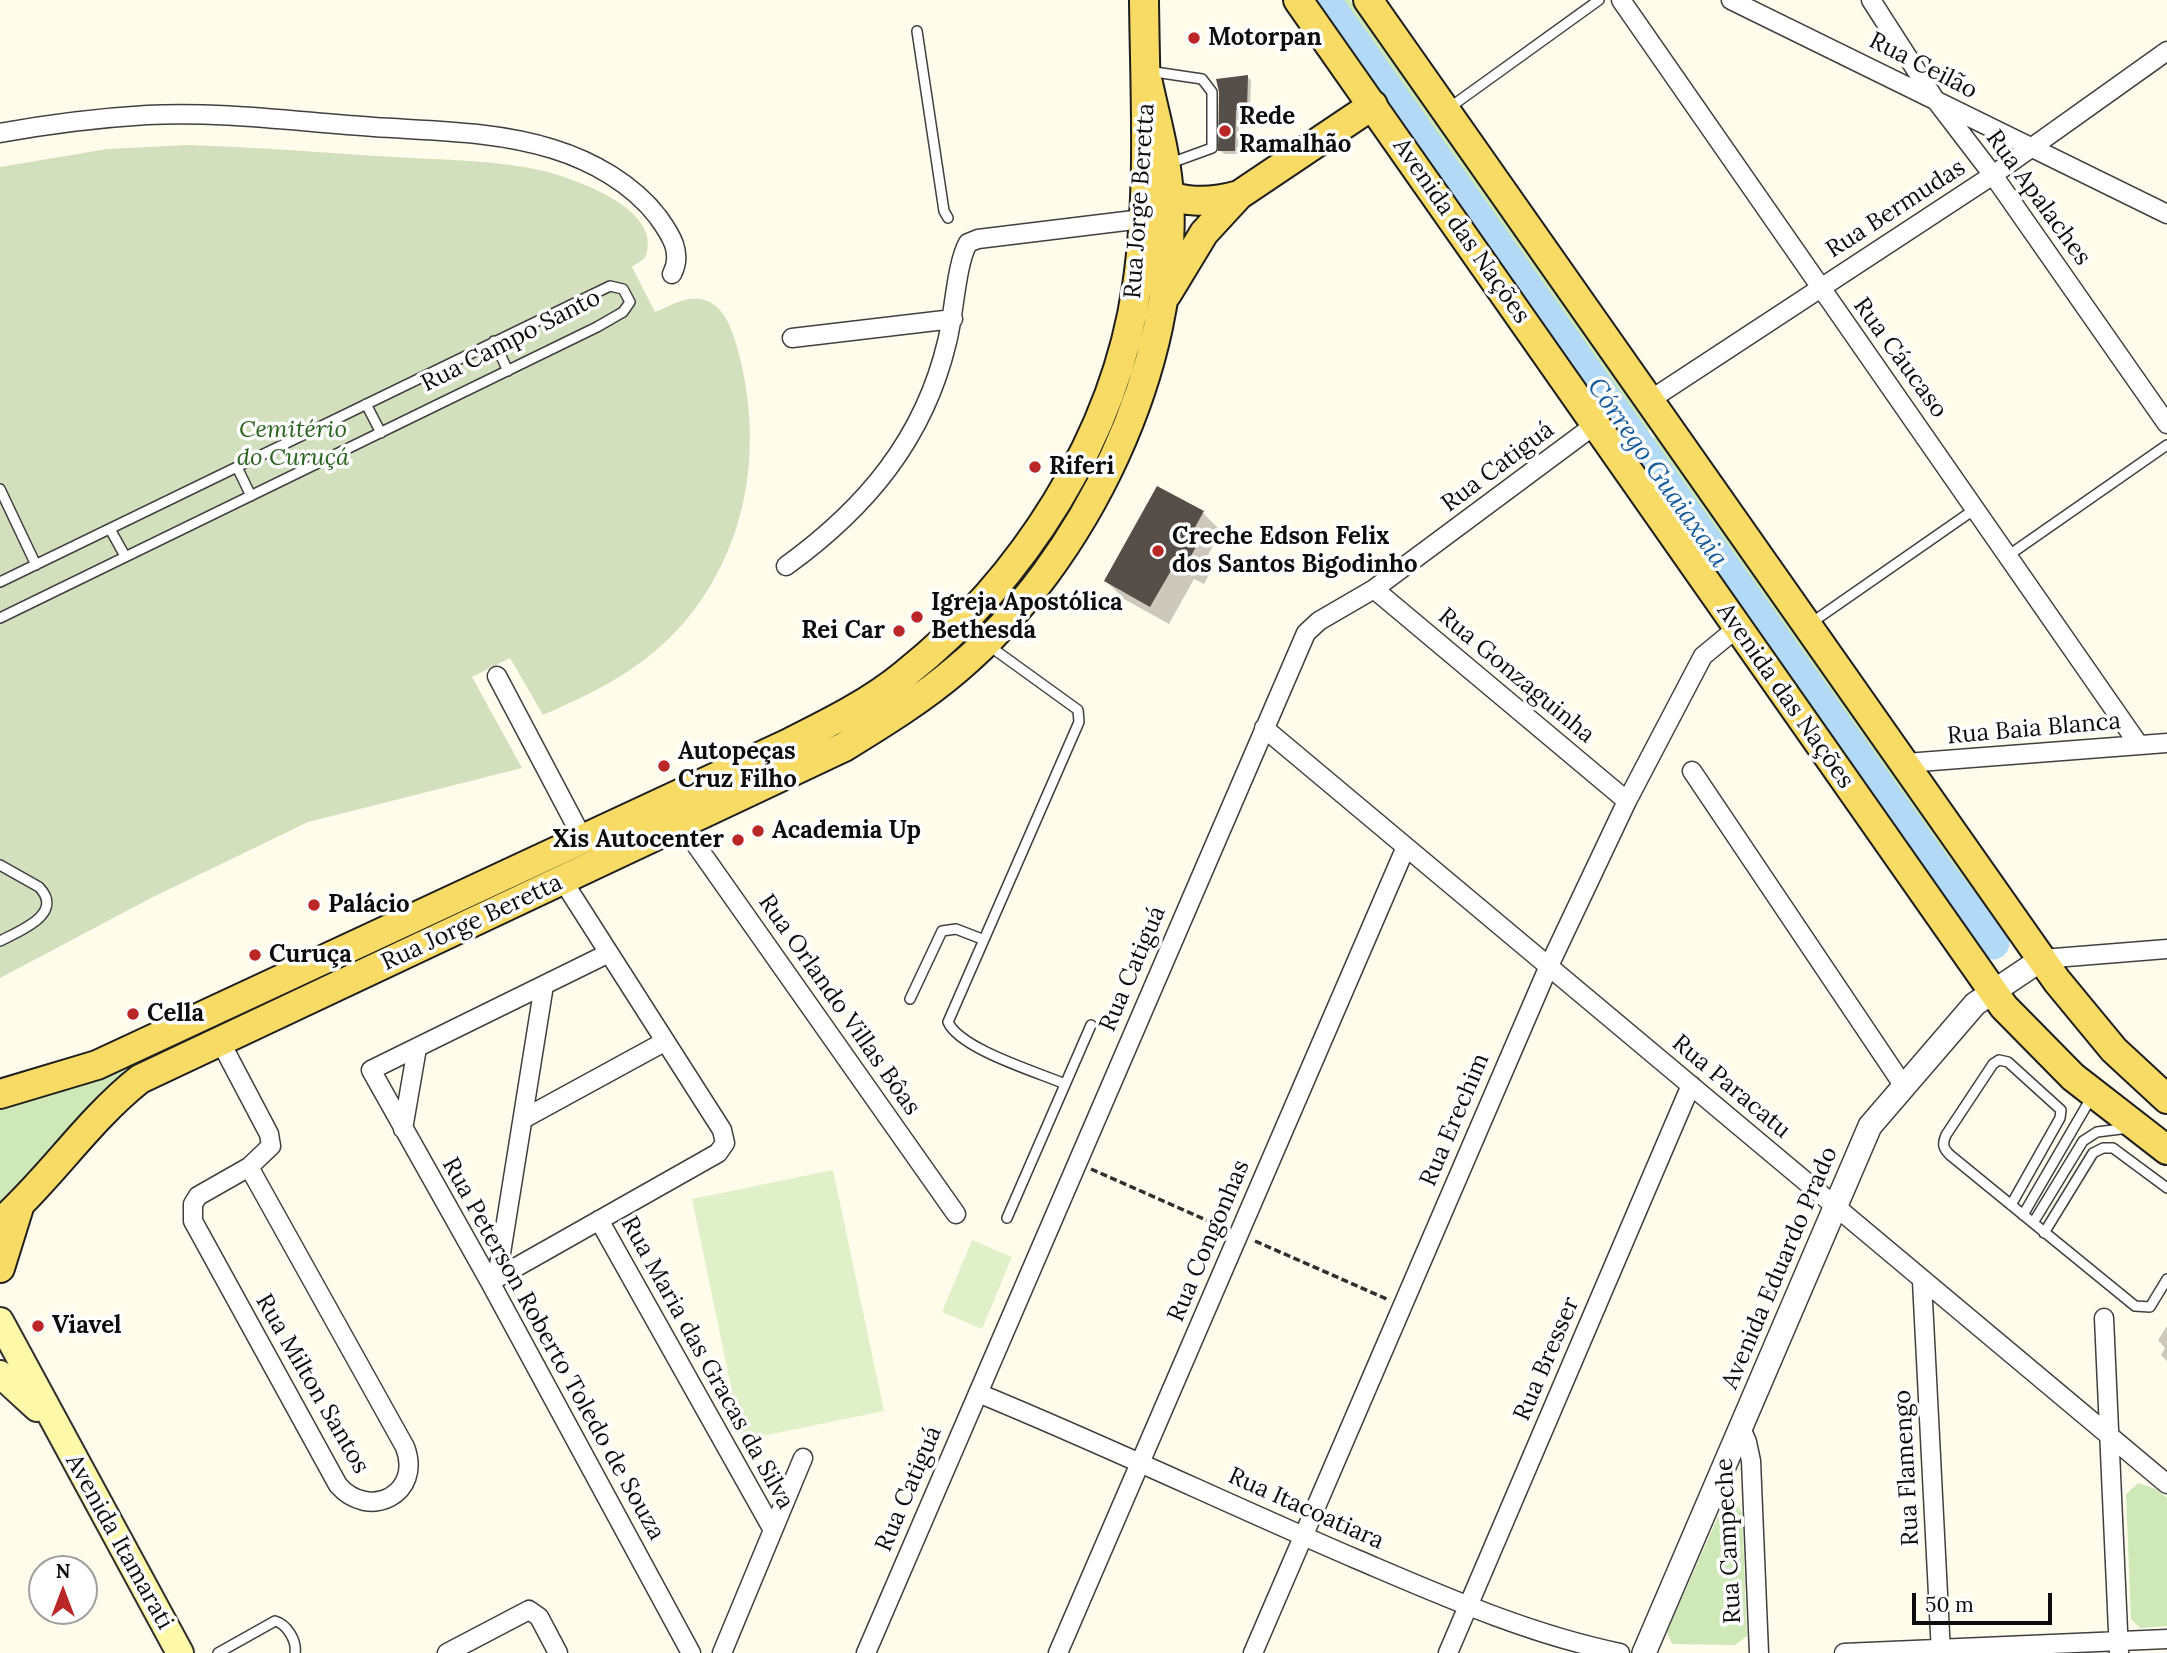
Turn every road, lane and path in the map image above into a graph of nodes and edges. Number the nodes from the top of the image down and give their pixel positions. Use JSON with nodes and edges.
{"nodes":[{"id":1,"x":1297,"y":0,"type":"edge"},
{"id":2,"x":1368,"y":0,"type":"edge"},
{"id":3,"x":1599,"y":0,"type":"edge"},
{"id":4,"x":1621,"y":0,"type":"edge"},
{"id":5,"x":1731,"y":0,"type":"edge"},
{"id":6,"x":1871,"y":0,"type":"edge"},
{"id":7,"x":1149,"y":6,"type":"edge"},
{"id":8,"x":917,"y":31,"type":"dead end"},
{"id":9,"x":2167,"y":51,"type":"edge"},
{"id":10,"x":1147,"y":77,"type":"junction"},
{"id":11,"x":1934,"y":98,"type":"junction"},
{"id":12,"x":1373,"y":105,"type":"junction"},
{"id":13,"x":1445,"y":111,"type":"junction"},
{"id":14,"x":0,"y":133,"type":"edge"},
{"id":15,"x":2030,"y":149,"type":"junction"},
{"id":16,"x":1166,"y":165,"type":"junction"},
{"id":17,"x":1993,"y":175,"type":"junction"},
{"id":18,"x":1169,"y":194,"type":"junction"},
{"id":19,"x":1239,"y":195,"type":"junction"},
{"id":20,"x":2167,"y":214,"type":"edge"},
{"id":21,"x":948,"y":218,"type":"dead end"},
{"id":22,"x":1142,"y":219,"type":"junction"},
{"id":23,"x":671,"y":274,"type":"dead end"},
{"id":24,"x":1819,"y":288,"type":"junction"},
{"id":25,"x":1161,"y":306,"type":"junction"},
{"id":26,"x":953,"y":319,"type":"junction"},
{"id":27,"x":792,"y":338,"type":"dead end"},
{"id":28,"x":494,"y":341,"type":"junction"},
{"id":29,"x":508,"y":370,"type":"junction"},
{"id":30,"x":1647,"y":402,"type":"junction"},
{"id":31,"x":366,"y":404,"type":"junction"},
{"id":32,"x":1596,"y":424,"type":"junction"},
{"id":33,"x":2167,"y":424,"type":"edge"},
{"id":34,"x":381,"y":433,"type":"junction"},
{"id":35,"x":2167,"y":445,"type":"edge"},
{"id":36,"x":237,"y":467,"type":"junction"},
{"id":37,"x":0,"y":489,"type":"edge"},
{"id":38,"x":251,"y":496,"type":"junction"},
{"id":39,"x":1977,"y":507,"type":"junction"},
{"id":40,"x":110,"y":529,"type":"junction"},
{"id":41,"x":2009,"y":555,"type":"junction"},
{"id":42,"x":125,"y":556,"type":"junction"},
{"id":43,"x":36,"y":565,"type":"junction"},
{"id":44,"x":786,"y":566,"type":"dead end"},
{"id":45,"x":0,"y":582,"type":"edge"},
{"id":46,"x":1374,"y":589,"type":"junction"},
{"id":47,"x":0,"y":618,"type":"edge"},
{"id":48,"x":1807,"y":626,"type":"junction"},
{"id":49,"x":1737,"y":628,"type":"junction"},
{"id":50,"x":985,"y":643,"type":"junction"},
{"id":51,"x":496,"y":676,"type":"dead end"},
{"id":52,"x":1264,"y":729,"type":"junction"},
{"id":53,"x":2167,"y":743,"type":"edge"},
{"id":54,"x":2139,"y":745,"type":"junction"},
{"id":55,"x":1906,"y":763,"type":"junction"},
{"id":56,"x":1692,"y":771,"type":"dead end"},
{"id":57,"x":1627,"y":801,"type":"junction"},
{"id":58,"x":682,"y":825,"type":"junction"},
{"id":59,"x":583,"y":839,"type":"junction"},
{"id":60,"x":1405,"y":849,"type":"junction"},
{"id":61,"x":0,"y":865,"type":"edge"},
{"id":62,"x":563,"y":881,"type":"junction"},
{"id":63,"x":982,"y":939,"type":"junction"},
{"id":64,"x":0,"y":941,"type":"edge"},
{"id":65,"x":2167,"y":950,"type":"edge"},
{"id":66,"x":607,"y":954,"type":"junction"},
{"id":67,"x":2042,"y":959,"type":"junction"},
{"id":68,"x":1548,"y":968,"type":"junction"},
{"id":69,"x":544,"y":985,"type":"junction"},
{"id":70,"x":1992,"y":990,"type":"junction"},
{"id":71,"x":910,"y":999,"type":"dead end"},
{"id":72,"x":1091,"y":1024,"type":"dead end"},
{"id":73,"x":220,"y":1041,"type":"junction"},
{"id":74,"x":664,"y":1042,"type":"junction"},
{"id":75,"x":417,"y":1048,"type":"junction"},
{"id":76,"x":2114,"y":1050,"type":"junction"},
{"id":77,"x":1065,"y":1084,"type":"junction"},
{"id":78,"x":1691,"y":1085,"type":"junction"},
{"id":79,"x":1903,"y":1086,"type":"junction"},
{"id":80,"x":2094,"y":1093,"type":"junction"},
{"id":81,"x":0,"y":1094,"type":"edge"},
{"id":82,"x":2167,"y":1099,"type":"edge"},
{"id":83,"x":523,"y":1119,"type":"junction"},
{"id":84,"x":2134,"y":1127,"type":"junction"},
{"id":85,"x":403,"y":1129,"type":"junction"},
{"id":86,"x":2167,"y":1150,"type":"edge"},
{"id":87,"x":248,"y":1167,"type":"junction"},
{"id":88,"x":2167,"y":1188,"type":"edge"},
{"id":89,"x":2011,"y":1205,"type":"junction"},
{"id":90,"x":1835,"y":1208,"type":"junction"},
{"id":91,"x":956,"y":1214,"type":"dead end"},
{"id":92,"x":10,"y":1215,"type":"edge"},
{"id":93,"x":2023,"y":1215,"type":"junction"},
{"id":94,"x":1007,"y":1218,"type":"dead end"},
{"id":95,"x":599,"y":1220,"type":"junction"},
{"id":96,"x":2033,"y":1223,"type":"junction"},
{"id":97,"x":2045,"y":1233,"type":"junction"},
{"id":98,"x":0,"y":1268,"type":"edge"},
{"id":99,"x":2167,"y":1279,"type":"edge"},
{"id":100,"x":494,"y":1280,"type":"junction"},
{"id":101,"x":1923,"y":1281,"type":"junction"},
{"id":102,"x":2104,"y":1318,"type":"dead end"},
{"id":103,"x":0,"y":1321,"type":"edge"},
{"id":104,"x":0,"y":1374,"type":"edge"},
{"id":105,"x":978,"y":1393,"type":"junction"},
{"id":106,"x":1741,"y":1428,"type":"junction"},
{"id":107,"x":58,"y":1430,"type":"junction"},
{"id":108,"x":2110,"y":1436,"type":"junction"},
{"id":109,"x":803,"y":1458,"type":"dead end"},
{"id":110,"x":1141,"y":1461,"type":"junction"},
{"id":111,"x":2167,"y":1484,"type":"edge"},
{"id":112,"x":773,"y":1530,"type":"junction"},
{"id":113,"x":1303,"y":1536,"type":"junction"},
{"id":114,"x":1467,"y":1607,"type":"junction"},
{"id":115,"x":2167,"y":1639,"type":"edge"},
{"id":116,"x":2119,"y":1647,"type":"edge"},
{"id":117,"x":1940,"y":1651,"type":"edge"},
{"id":118,"x":180,"y":1653,"type":"edge"},
{"id":119,"x":218,"y":1653,"type":"edge"},
{"id":120,"x":295,"y":1653,"type":"edge"},
{"id":121,"x":447,"y":1653,"type":"edge"},
{"id":122,"x":558,"y":1653,"type":"edge"},
{"id":123,"x":691,"y":1653,"type":"edge"},
{"id":124,"x":722,"y":1653,"type":"edge"},
{"id":125,"x":866,"y":1653,"type":"edge"},
{"id":126,"x":1058,"y":1653,"type":"edge"},
{"id":127,"x":1253,"y":1653,"type":"edge"},
{"id":128,"x":1448,"y":1653,"type":"edge"},
{"id":129,"x":1620,"y":1653,"type":"edge"},
{"id":130,"x":1644,"y":1653,"type":"edge"},
{"id":131,"x":1759,"y":1653,"type":"edge"},
{"id":132,"x":1844,"y":1653,"type":"edge"}],
"edges":[{"from":1,"to":12,"type":"main road","name":"Avenida das Nações"},
{"from":2,"to":13,"type":"main road"},
{"from":3,"to":13,"type":"lane"},
{"from":4,"to":24,"type":"street","name":"Rua Cáucaso"},
{"from":5,"to":11,"type":"street","name":"Rua Ceilão"},
{"from":6,"to":11,"type":"street","name":"Rua Apalaches"},
{"from":7,"to":10,"type":"main road","name":"Rua Jorge Beretta"},
{"from":8,"to":21,"type":"lane"},
{"from":9,"to":15,"type":"street","name":"Rua Bermudas"},
{"from":10,"to":16,"type":"main road","name":"Rua Jorge Beretta"},
{"from":10,"to":16,"type":"lane"},
{"from":10,"to":18,"type":"main road"},
{"from":10,"to":22,"type":"main road","name":"Rua Jorge Beretta"},
{"from":11,"to":15,"type":"street","name":"Rua Ceilão"},
{"from":11,"to":17,"type":"street","name":"Rua Apalaches"},
{"from":12,"to":19,"type":"main road"},
{"from":12,"to":32,"type":"main road","name":"Avenida das Nações"},
{"from":13,"to":30,"type":"main road"},
{"from":14,"to":23,"type":"street"},
{"from":15,"to":17,"type":"street","name":"Rua Bermudas"},
{"from":15,"to":20,"type":"street","name":"Rua Ceilão"},
{"from":16,"to":18,"type":"main road","name":"Rua Jorge Beretta"},
{"from":17,"to":24,"type":"street","name":"Rua Bermudas"},
{"from":17,"to":33,"type":"street","name":"Rua Apalaches"},
{"from":18,"to":19,"type":"main road"},
{"from":18,"to":25,"type":"main road","name":"Rua Jorge Beretta"},
{"from":19,"to":25,"type":"main road"},
{"from":22,"to":26,"type":"street"},
{"from":22,"to":59,"type":"main road","name":"Rua Jorge Beretta"},
{"from":24,"to":30,"type":"street","name":"Rua Bermudas"},
{"from":24,"to":39,"type":"street","name":"Rua Cáucaso"},
{"from":25,"to":50,"type":"main road","name":"Rua Jorge Beretta"},
{"from":26,"to":27,"type":"street"},
{"from":26,"to":44,"type":"street"},
{"from":28,"to":29,"type":"lane"},
{"from":28,"to":29,"type":"lane","name":"Rua Campo Santo"},
{"from":28,"to":31,"type":"lane","name":"Rua Campo Santo"},
{"from":29,"to":34,"type":"lane","name":"Rua Campo Santo"},
{"from":30,"to":48,"type":"main road"},
{"from":31,"to":34,"type":"lane"},
{"from":31,"to":36,"type":"lane","name":"Rua Campo Santo"},
{"from":32,"to":46,"type":"street","name":"Rua Catiguá"},
{"from":32,"to":49,"type":"main road","name":"Avenida das Nações"},
{"from":34,"to":38,"type":"lane","name":"Rua Campo Santo"},
{"from":35,"to":41,"type":"lane"},
{"from":36,"to":38,"type":"lane"},
{"from":36,"to":40,"type":"lane","name":"Rua Campo Santo"},
{"from":37,"to":43,"type":"lane"},
{"from":38,"to":42,"type":"lane","name":"Rua Campo Santo"},
{"from":39,"to":41,"type":"street","name":"Rua Cáucaso"},
{"from":39,"to":48,"type":"lane"},
{"from":40,"to":42,"type":"lane"},
{"from":40,"to":43,"type":"lane","name":"Rua Campo Santo"},
{"from":41,"to":54,"type":"street","name":"Rua Cáucaso"},
{"from":42,"to":47,"type":"lane","name":"Rua Campo Santo"},
{"from":43,"to":45,"type":"lane","name":"Rua Campo Santo"},
{"from":46,"to":52,"type":"street","name":"Rua Catiguá"},
{"from":46,"to":57,"type":"street","name":"Rua Gonzaguinha"},
{"from":48,"to":55,"type":"main road"},
{"from":49,"to":57,"type":"street","name":"Rua Erechim"},
{"from":49,"to":70,"type":"main road","name":"Avenida das Nações"},
{"from":50,"to":58,"type":"main road","name":"Rua Jorge Beretta"},
{"from":50,"to":63,"type":"lane"},
{"from":51,"to":59,"type":"street"},
{"from":52,"to":60,"type":"street","name":"Rua Paracatu"},
{"from":52,"to":105,"type":"street","name":"Rua Catiguá"},
{"from":53,"to":54,"type":"street","name":"Rua Baia Blanca"},
{"from":54,"to":55,"type":"street","name":"Rua Baia Blanca"},
{"from":55,"to":67,"type":"main road"},
{"from":56,"to":79,"type":"street"},
{"from":57,"to":68,"type":"street","name":"Rua Erechim"},
{"from":58,"to":62,"type":"main road","name":"Rua Jorge Beretta"},
{"from":58,"to":91,"type":"street","name":"Rua Orlando Villas Bôas"},
{"from":59,"to":81,"type":"main road","name":"Rua Jorge Beretta"},
{"from":60,"to":68,"type":"street","name":"Rua Paracatu"},
{"from":60,"to":110,"type":"street","name":"Rua Congonhas"},
{"from":61,"to":64,"type":"lane"},
{"from":62,"to":66,"type":"street"},
{"from":62,"to":73,"type":"main road","name":"Rua Jorge Beretta"},
{"from":63,"to":71,"type":"lane"},
{"from":63,"to":77,"type":"lane"},
{"from":65,"to":67,"type":"street"},
{"from":66,"to":69,"type":"street"},
{"from":66,"to":74,"type":"street"},
{"from":67,"to":70,"type":"street","name":"Avenida Eduardo Prado"},
{"from":67,"to":76,"type":"main road"},
{"from":68,"to":78,"type":"street","name":"Rua Paracatu"},
{"from":68,"to":113,"type":"street","name":"Rua Erechim"},
{"from":69,"to":75,"type":"street"},
{"from":69,"to":83,"type":"street"},
{"from":70,"to":79,"type":"street","name":"Avenida Eduardo Prado"},
{"from":70,"to":80,"type":"main road","name":"Avenida das Nações"},
{"from":72,"to":77,"type":"lane"},
{"from":73,"to":87,"type":"street","name":"Rua Milton Santos"},
{"from":73,"to":92,"type":"main road","name":"Rua Jorge Beretta"},
{"from":74,"to":83,"type":"street"},
{"from":74,"to":95,"type":"street"},
{"from":75,"to":85,"type":"street"},
{"from":75,"to":85,"type":"street","name":"Rua Peterson Roberto Toledo de Souza"},
{"from":76,"to":80,"type":"main road"},
{"from":76,"to":82,"type":"main road"},
{"from":77,"to":94,"type":"lane"},
{"from":78,"to":90,"type":"street","name":"Rua Paracatu"},
{"from":78,"to":114,"type":"street","name":"Rua Bresser"},
{"from":79,"to":90,"type":"street","name":"Avenida Eduardo Prado"},
{"from":80,"to":84,"type":"main road","name":"Avenida das Nações"},
{"from":80,"to":93,"type":"lane"},
{"from":83,"to":100,"type":"street"},
{"from":84,"to":86,"type":"main road","name":"Avenida das Nações"},
{"from":84,"to":96,"type":"lane"},
{"from":85,"to":100,"type":"street","name":"Rua Peterson Roberto Toledo de Souza"},
{"from":87,"to":87,"type":"street","name":"Rua Milton Santos"},
{"from":88,"to":97,"type":"lane"},
{"from":89,"to":89,"type":"lane"},
{"from":89,"to":93,"type":"lane"},
{"from":90,"to":101,"type":"street","name":"Rua Paracatu"},
{"from":90,"to":106,"type":"street","name":"Avenida Eduardo Prado"},
{"from":92,"to":98,"type":"main road"},
{"from":93,"to":96,"type":"lane"},
{"from":95,"to":100,"type":"street"},
{"from":95,"to":112,"type":"street","name":"Rua Maria das Gracas da Silva"},
{"from":96,"to":97,"type":"lane"},
{"from":97,"to":99,"type":"lane"},
{"from":100,"to":123,"type":"street","name":"Rua Peterson Roberto Toledo de Souza"},
{"from":101,"to":108,"type":"street","name":"Rua Paracatu"},
{"from":101,"to":117,"type":"street","name":"Rua Flamengo"},
{"from":102,"to":108,"type":"street"},
{"from":103,"to":107,"type":"main road","name":"Avenida Itamarati"},
{"from":104,"to":107,"type":"main road","name":"Avenida Itamarati"},
{"from":105,"to":110,"type":"street","name":"Rua Itacoatiara"},
{"from":105,"to":125,"type":"street","name":"Rua Catiguá"},
{"from":106,"to":130,"type":"street","name":"Avenida Eduardo Prado"},
{"from":106,"to":131,"type":"street","name":"Rua Campeche"},
{"from":107,"to":118,"type":"main road","name":"Avenida Itamarati"},
{"from":108,"to":111,"type":"street","name":"Rua Paracatu"},
{"from":108,"to":116,"type":"street"},
{"from":109,"to":112,"type":"street"},
{"from":110,"to":113,"type":"street","name":"Rua Itacoatiara"},
{"from":110,"to":126,"type":"street","name":"Rua Congonhas"},
{"from":112,"to":124,"type":"street"},
{"from":113,"to":114,"type":"street","name":"Rua Itacoatiara"},
{"from":113,"to":127,"type":"street","name":"Rua Erechim"},
{"from":114,"to":128,"type":"street","name":"Rua Bresser"},
{"from":114,"to":129,"type":"street","name":"Rua Itacoatiara"},
{"from":115,"to":116,"type":"street"},
{"from":116,"to":117,"type":"street"},
{"from":117,"to":132,"type":"street"},
{"from":119,"to":120,"type":"lane"},
{"from":121,"to":122,"type":"street"}]}
